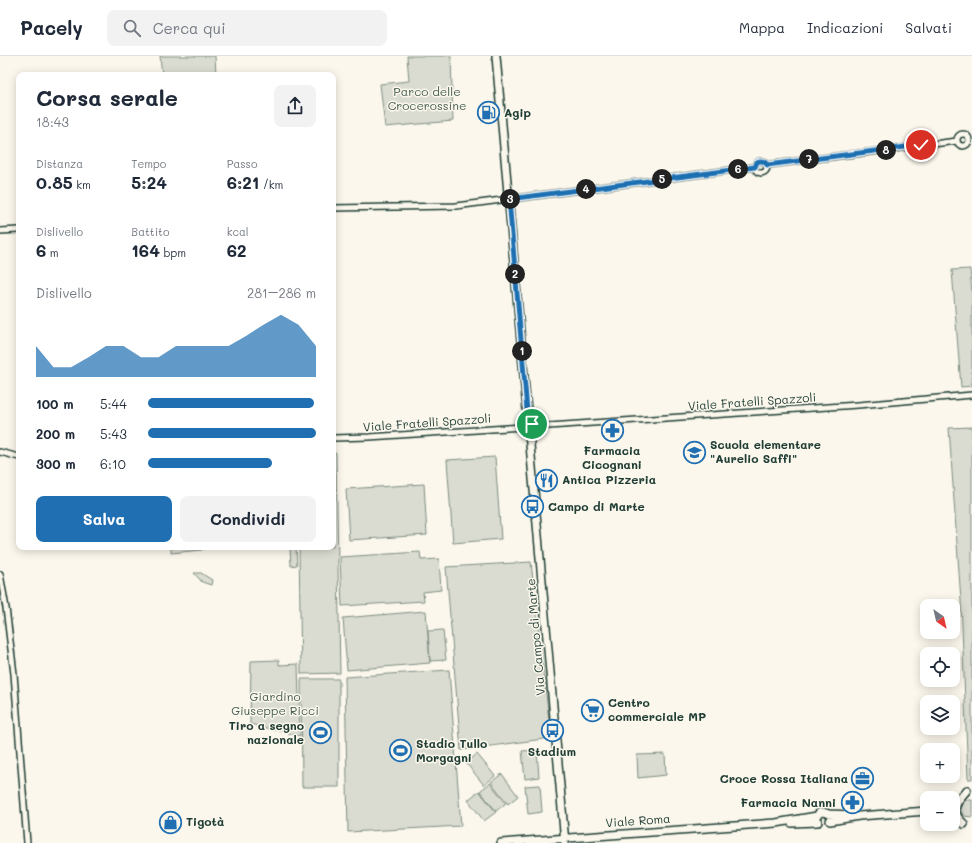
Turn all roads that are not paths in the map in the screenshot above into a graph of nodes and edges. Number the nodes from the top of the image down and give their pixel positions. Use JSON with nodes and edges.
{"nodes":[{"id":1,"x":496,"y":56,"type":"edge"},
{"id":2,"x":971,"y":139,"type":"edge"},
{"id":3,"x":957,"y":141,"type":"junction"},
{"id":4,"x":767,"y":165,"type":"junction"},
{"id":5,"x":755,"y":167,"type":"junction"},
{"id":6,"x":509,"y":199,"type":"junction"},
{"id":7,"x":336,"y":208,"type":"edge"},
{"id":8,"x":16,"y":230,"type":"edge"},
{"id":9,"x":0,"y":231,"type":"edge"},
{"id":10,"x":972,"y":395,"type":"edge"},
{"id":11,"x":528,"y":425,"type":"junction"},
{"id":12,"x":336,"y":438,"type":"edge"},
{"id":13,"x":0,"y":452,"type":"edge"},
{"id":14,"x":16,"y":456,"type":"edge"},
{"id":15,"x":0,"y":574,"type":"edge"},
{"id":16,"x":970,"y":790,"type":"edge"},
{"id":17,"x":960,"y":794,"type":"edge"},
{"id":18,"x":920,"y":812,"type":"edge"},
{"id":19,"x":830,"y":818,"type":"junction"},
{"id":20,"x":818,"y":819,"type":"junction"},
{"id":21,"x":960,"y":823,"type":"edge"},
{"id":22,"x":964,"y":824,"type":"junction"},
{"id":23,"x":972,"y":825,"type":"edge"},
{"id":24,"x":565,"y":840,"type":"edge"},
{"id":25,"x":27,"y":843,"type":"edge"},
{"id":26,"x":501,"y":843,"type":"edge"}],
"edges":[{"from":1,"to":6,"type":"main road"},
{"from":2,"to":3,"type":"street"},
{"from":2,"to":3,"type":"street"},
{"from":3,"to":4,"type":"street"},
{"from":4,"to":5,"type":"street"},
{"from":4,"to":5,"type":"street"},
{"from":5,"to":6,"type":"street"},
{"from":6,"to":7,"type":"street"},
{"from":6,"to":11,"type":"main road"},
{"from":8,"to":9,"type":"street"},
{"from":10,"to":11,"type":"street","name":"Viale Fratelli Spazzoli"},
{"from":11,"to":12,"type":"street","name":"Viale Fratelli Spazzoli"},
{"from":11,"to":24,"type":"main road","name":"Via Campo di Marte"},
{"from":13,"to":14,"type":"street"},
{"from":15,"to":25,"type":"street"},
{"from":16,"to":17,"type":"main road"},
{"from":16,"to":22,"type":"main road"},
{"from":18,"to":19,"type":"main road"},
{"from":19,"to":20,"type":"main road"},
{"from":19,"to":20,"type":"main road"},
{"from":20,"to":24,"type":"main road","name":"Viale Roma"},
{"from":21,"to":22,"type":"main road"},
{"from":22,"to":23,"type":"main road"},
{"from":24,"to":26,"type":"main road","name":"Viale Roma"}]}
